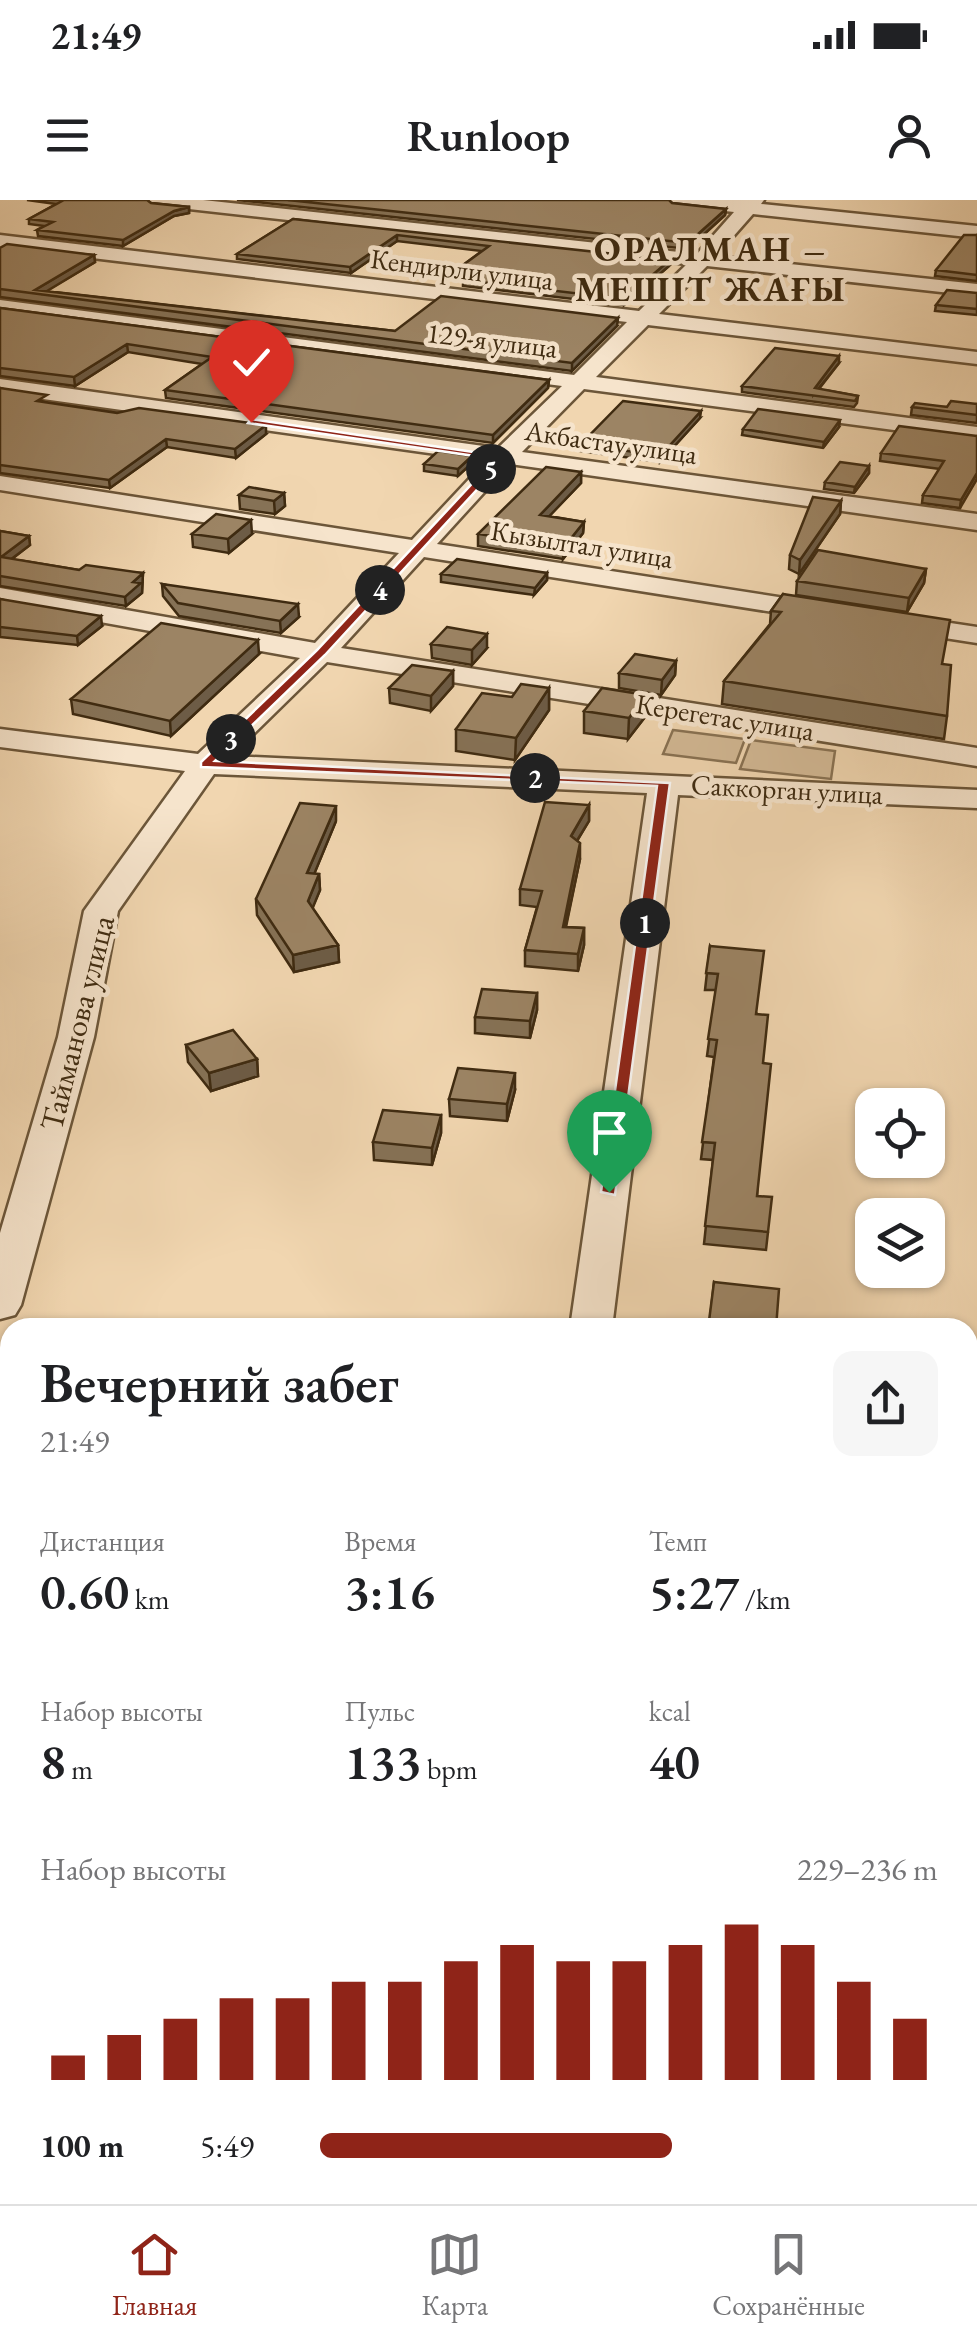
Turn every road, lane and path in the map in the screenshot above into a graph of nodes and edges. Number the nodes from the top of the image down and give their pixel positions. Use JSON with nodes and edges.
{"nodes":[{"id":1,"x":153,"y":200,"type":"edge"},
{"id":2,"x":672,"y":200,"type":"edge"},
{"id":3,"x":751,"y":204,"type":"edge"},
{"id":4,"x":977,"y":232,"type":"edge"},
{"id":5,"x":0,"y":241,"type":"edge"},
{"id":6,"x":702,"y":260,"type":"junction"},
{"id":7,"x":977,"y":290,"type":"edge"},
{"id":8,"x":0,"y":306,"type":"edge"},
{"id":9,"x":639,"y":318,"type":"junction"},
{"id":10,"x":977,"y":358,"type":"edge"},
{"id":11,"x":577,"y":381,"type":"junction"},
{"id":12,"x":0,"y":386,"type":"edge"},
{"id":13,"x":977,"y":434,"type":"edge"},
{"id":14,"x":502,"y":457,"type":"junction"},
{"id":15,"x":0,"y":482,"type":"edge"},
{"id":16,"x":977,"y":522,"type":"edge"},
{"id":17,"x":417,"y":550,"type":"junction"},
{"id":18,"x":0,"y":596,"type":"edge"},
{"id":19,"x":977,"y":635,"type":"edge"},
{"id":20,"x":321,"y":653,"type":"junction"},
{"id":21,"x":0,"y":738,"type":"edge"},
{"id":22,"x":977,"y":757,"type":"edge"},
{"id":23,"x":205,"y":764,"type":"junction"},
{"id":24,"x":664,"y":783,"type":"junction"},
{"id":25,"x":977,"y":799,"type":"edge"},
{"id":26,"x":0,"y":1306,"type":"edge"},
{"id":27,"x":592,"y":1318,"type":"edge"}],
"edges":[{"from":1,"to":6,"type":"street"},
{"from":2,"to":3,"type":"street"},
{"from":3,"to":4,"type":"street"},
{"from":3,"to":6,"type":"street","name":"Тайманова улица"},
{"from":5,"to":9,"type":"street","name":"Кендирли улица"},
{"from":6,"to":7,"type":"street"},
{"from":6,"to":9,"type":"street","name":"Тайманова улица"},
{"from":8,"to":11,"type":"street","name":"129-я улица"},
{"from":9,"to":10,"type":"street","name":"Кендирли улица"},
{"from":9,"to":11,"type":"street","name":"Тайманова улица"},
{"from":11,"to":13,"type":"street","name":"129-я улица"},
{"from":11,"to":14,"type":"street","name":"Тайманова улица"},
{"from":12,"to":14,"type":"street","name":"Акбастау улица"},
{"from":14,"to":16,"type":"street","name":"Акбастау улица"},
{"from":14,"to":17,"type":"street","name":"Тайманова улица"},
{"from":15,"to":17,"type":"street","name":"Кызылтал улица"},
{"from":17,"to":19,"type":"street","name":"Кызылтал улица"},
{"from":17,"to":20,"type":"street","name":"Тайманова улица"},
{"from":18,"to":20,"type":"street","name":"Керегетас улица"},
{"from":20,"to":22,"type":"street","name":"Керегетас улица"},
{"from":20,"to":23,"type":"street","name":"Тайманова улица"},
{"from":21,"to":23,"type":"street","name":"Саккорган улица"},
{"from":23,"to":24,"type":"street","name":"Саккорган улица"},
{"from":23,"to":26,"type":"street","name":"Тайманова улица"},
{"from":24,"to":25,"type":"street","name":"Саккорган улица"},
{"from":24,"to":27,"type":"street"}]}
